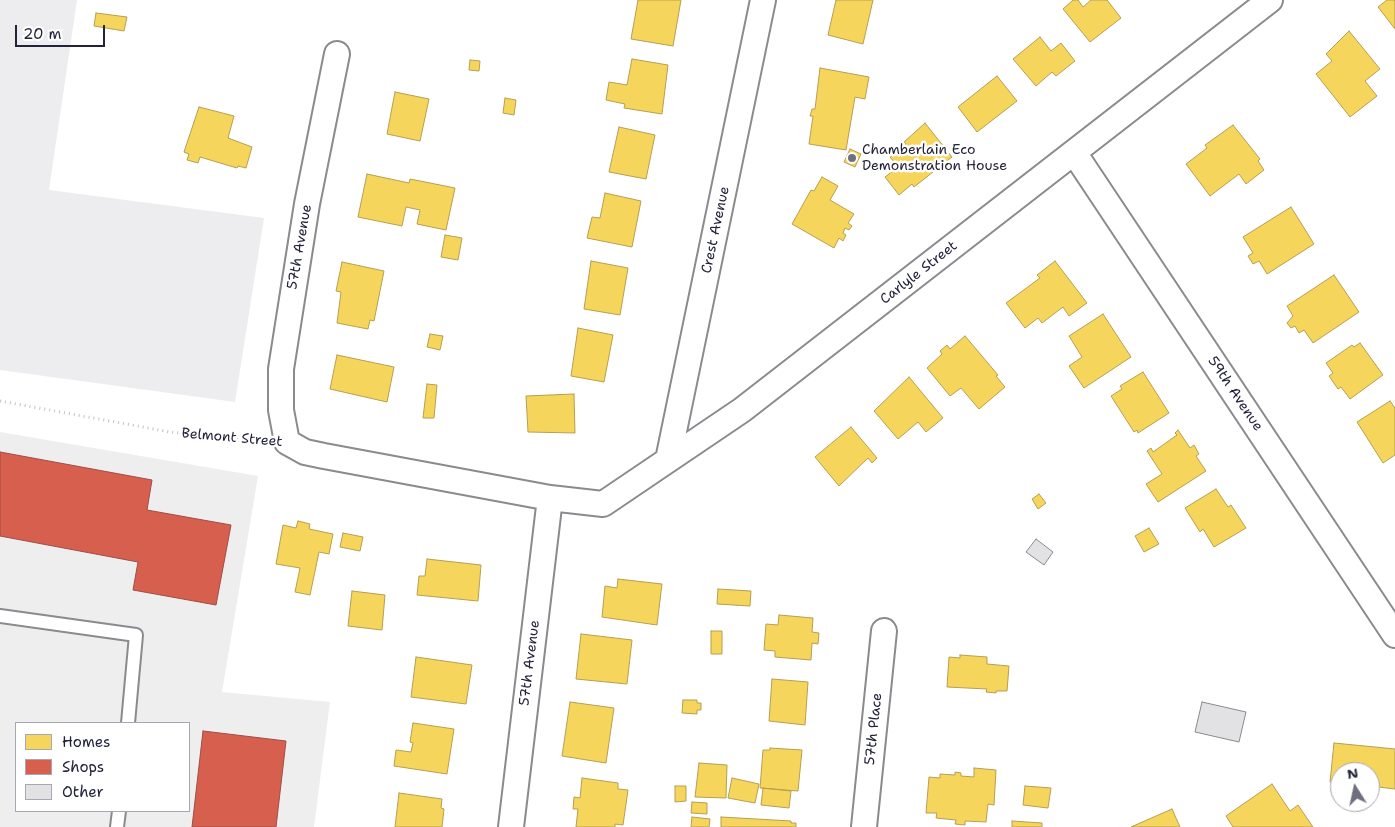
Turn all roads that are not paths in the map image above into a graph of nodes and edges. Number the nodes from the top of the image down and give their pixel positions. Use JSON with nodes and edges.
{"nodes":[{"id":1,"x":764,"y":0,"type":"edge"},
{"id":2,"x":1270,"y":0,"type":"edge"},
{"id":3,"x":338,"y":54,"type":"dead end"},
{"id":4,"x":1075,"y":154,"type":"junction"},
{"id":5,"x":287,"y":442,"type":"joint"},
{"id":6,"x":668,"y":460,"type":"junction"},
{"id":7,"x":550,"y":498,"type":"junction"},
{"id":8,"x":0,"y":616,"type":"edge"},
{"id":9,"x":884,"y":631,"type":"dead end"},
{"id":10,"x":1395,"y":635,"type":"edge"},
{"id":11,"x":128,"y":722,"type":"edge"},
{"id":12,"x":119,"y":812,"type":"edge"},
{"id":13,"x":118,"y":827,"type":"edge"},
{"id":14,"x":510,"y":827,"type":"edge"},
{"id":15,"x":864,"y":827,"type":"edge"}],
"edges":[{"from":1,"to":6,"type":"street","name":"Crest Avenue"},
{"from":2,"to":4,"type":"street","name":"Carlyle Street"},
{"from":3,"to":5,"type":"street","name":"57th Avenue"},
{"from":4,"to":6,"type":"street","name":"Carlyle Street"},
{"from":4,"to":10,"type":"street","name":"59th Avenue"},
{"from":5,"to":7,"type":"street","name":"Belmont Street"},
{"from":6,"to":7,"type":"street","name":"Carlyle Street"},
{"from":7,"to":14,"type":"street","name":"57th Avenue"},
{"from":8,"to":11,"type":"lane"},
{"from":9,"to":15,"type":"street","name":"57th Place"},
{"from":12,"to":13,"type":"lane"}]}
